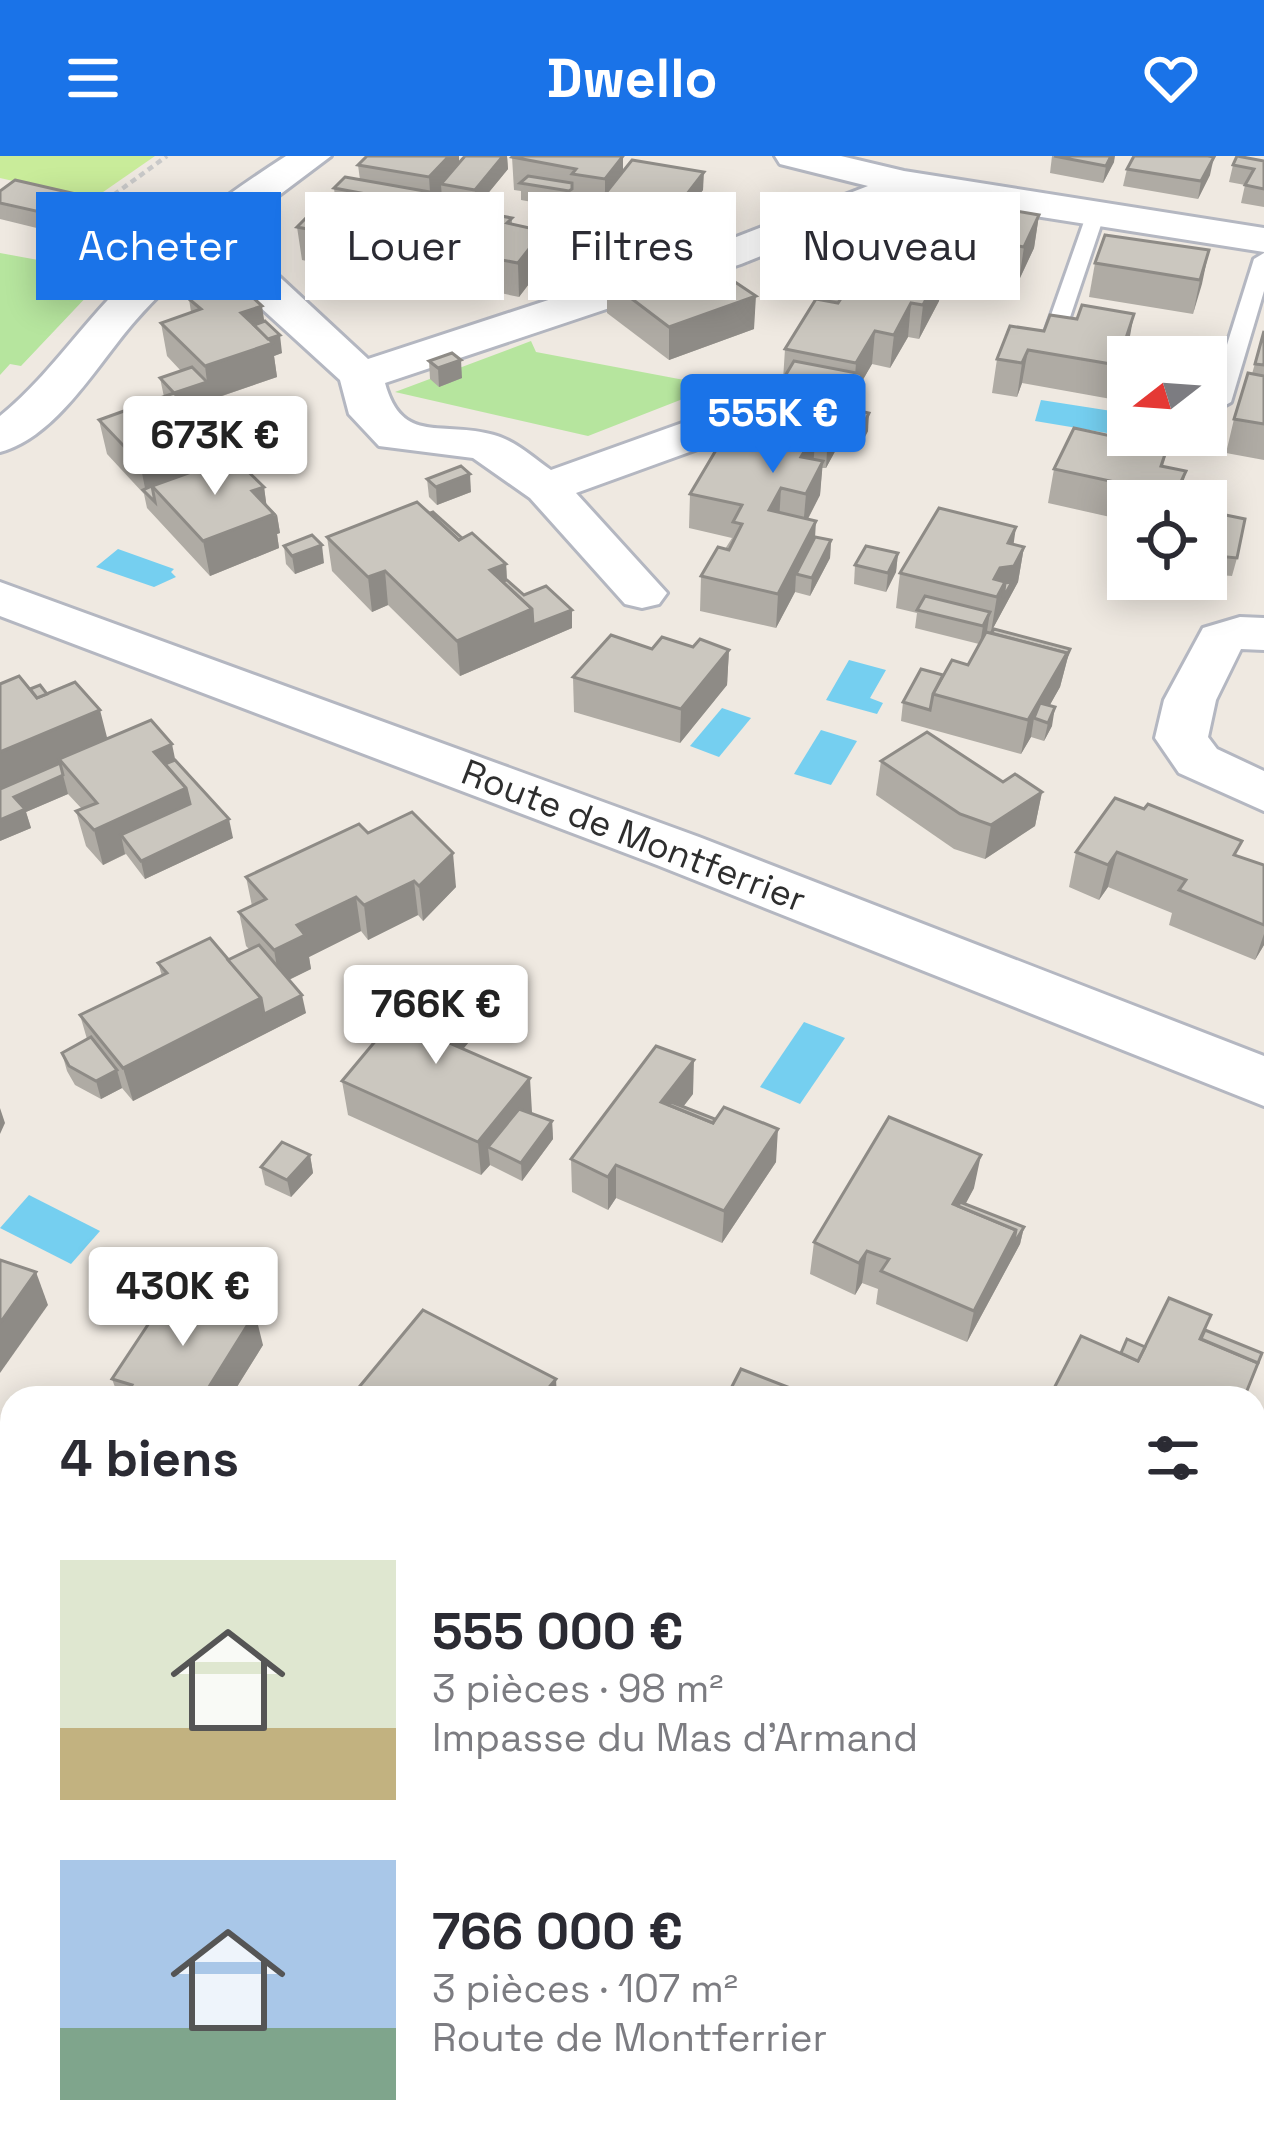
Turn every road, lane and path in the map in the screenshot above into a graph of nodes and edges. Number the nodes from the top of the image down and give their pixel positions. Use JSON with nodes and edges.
{"nodes":[{"id":1,"x":167,"y":156,"type":"edge"},
{"id":2,"x":312,"y":156,"type":"edge"},
{"id":3,"x":794,"y":156,"type":"edge"},
{"id":4,"x":904,"y":183,"type":"junction"},
{"id":5,"x":118,"y":192,"type":"edge"},
{"id":6,"x":261,"y":192,"type":"edge"},
{"id":7,"x":1096,"y":213,"type":"junction"},
{"id":8,"x":1264,"y":240,"type":"edge"},
{"id":9,"x":1264,"y":259,"type":"edge"},
{"id":10,"x":131,"y":300,"type":"edge"},
{"id":11,"x":280,"y":300,"type":"edge"},
{"id":12,"x":1053,"y":338,"type":"edge"},
{"id":13,"x":361,"y":376,"type":"junction"},
{"id":14,"x":1227,"y":379,"type":"edge"},
{"id":15,"x":701,"y":432,"type":"dead end"},
{"id":16,"x":0,"y":438,"type":"edge"},
{"id":17,"x":546,"y":488,"type":"junction"},
{"id":18,"x":642,"y":592,"type":"dead end"},
{"id":19,"x":0,"y":598,"type":"edge"},
{"id":20,"x":1264,"y":634,"type":"edge"},
{"id":21,"x":1264,"y":793,"type":"edge"},
{"id":22,"x":1264,"y":1082,"type":"edge"}],
"edges":[{"from":1,"to":5,"type":"path"},
{"from":2,"to":6,"type":"street"},
{"from":3,"to":4,"type":"street"},
{"from":4,"to":7,"type":"street"},
{"from":4,"to":13,"type":"street"},
{"from":7,"to":8,"type":"street"},
{"from":7,"to":12,"type":"lane"},
{"from":9,"to":14,"type":"lane"},
{"from":10,"to":16,"type":"street"},
{"from":11,"to":13,"type":"street"},
{"from":13,"to":17,"type":"street"},
{"from":15,"to":17,"type":"street"},
{"from":17,"to":18,"type":"street"},
{"from":19,"to":22,"type":"street","name":"Route de Montferrier"},
{"from":20,"to":21,"type":"street"}]}
